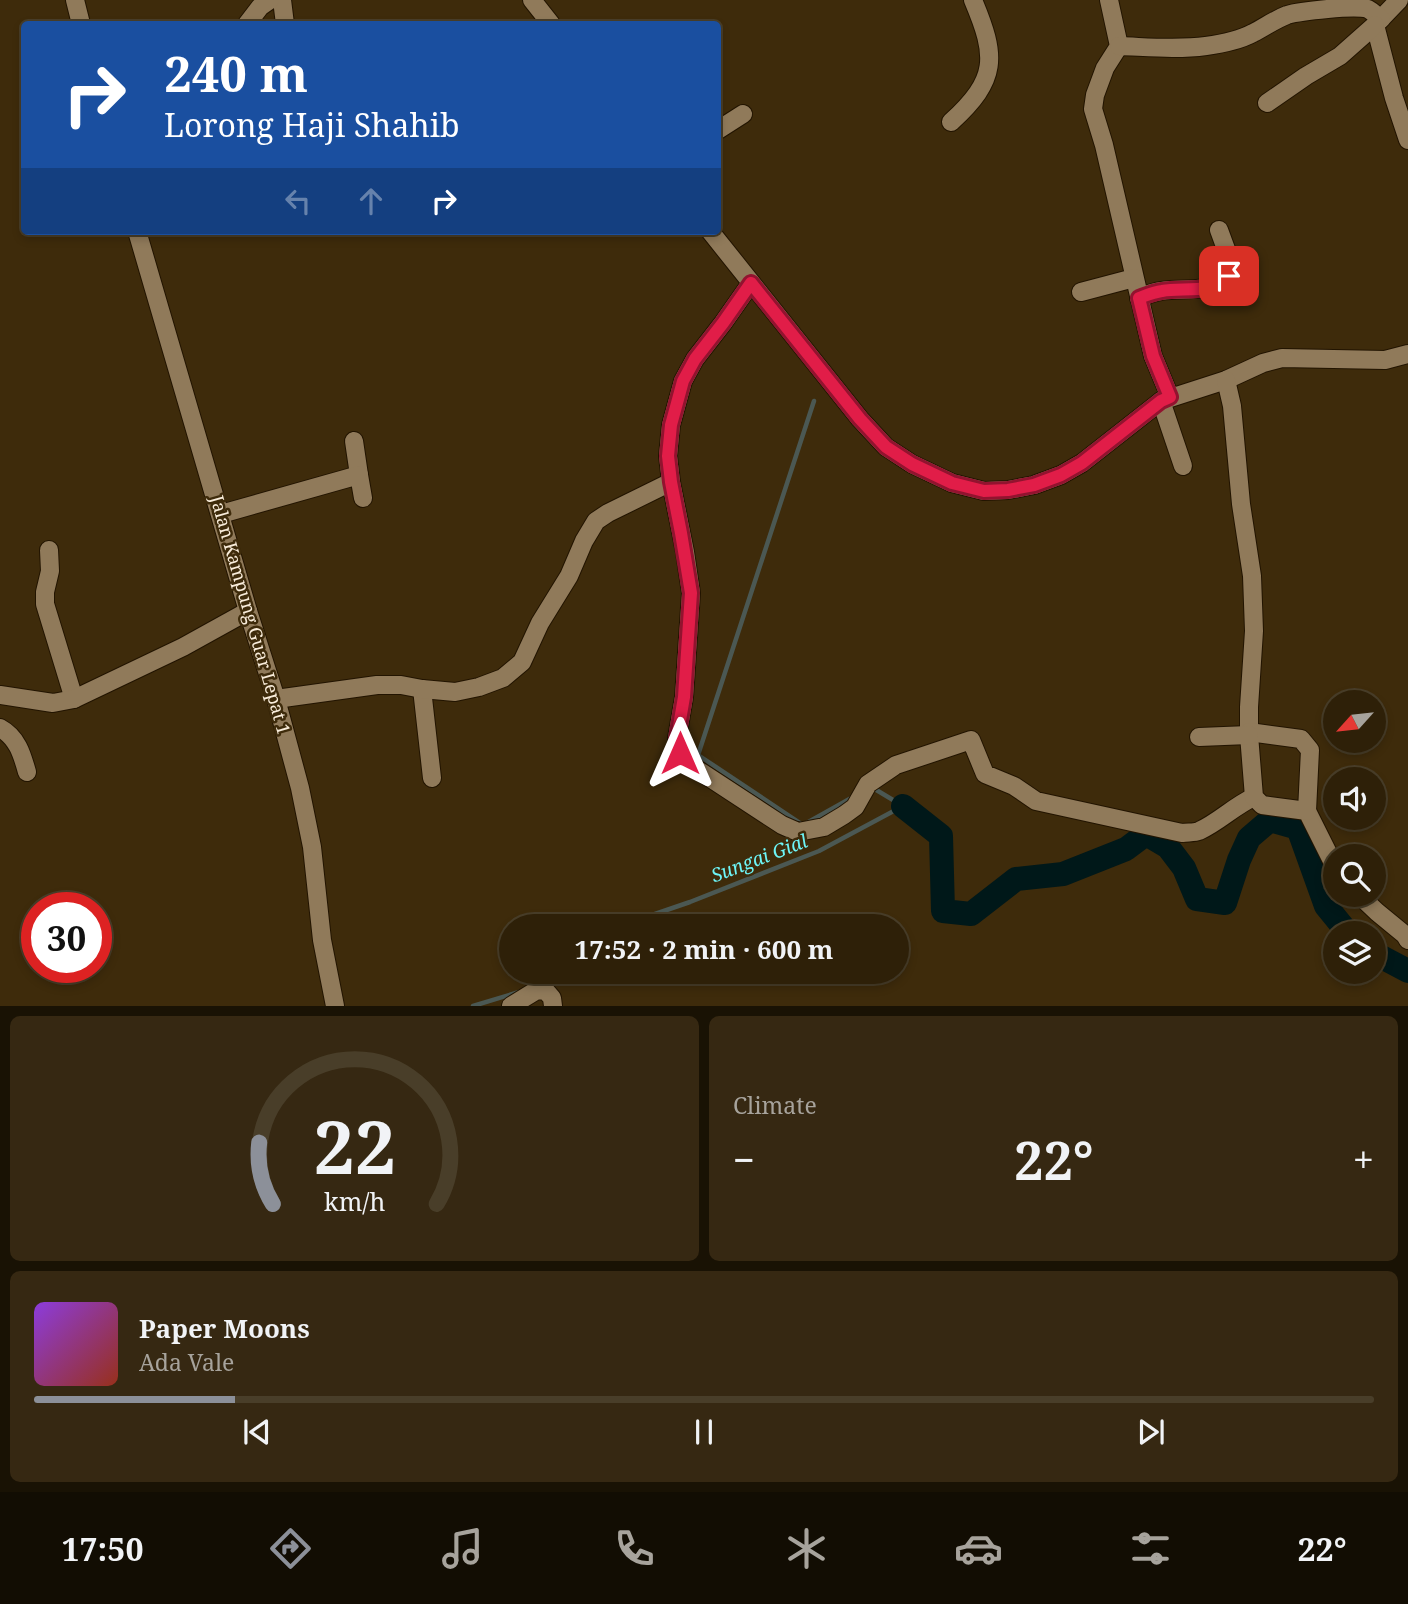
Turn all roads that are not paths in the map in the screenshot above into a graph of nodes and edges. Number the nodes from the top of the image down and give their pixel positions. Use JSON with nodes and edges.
{"nodes":[{"id":1,"x":75,"y":0,"type":"edge"},
{"id":2,"x":270,"y":0,"type":"edge"},
{"id":3,"x":282,"y":0,"type":"edge"},
{"id":4,"x":532,"y":0,"type":"edge"},
{"id":5,"x":973,"y":0,"type":"edge"},
{"id":6,"x":1109,"y":0,"type":"edge"},
{"id":7,"x":1399,"y":0,"type":"edge"},
{"id":8,"x":1373,"y":13,"type":"edge"},
{"id":9,"x":80,"y":21,"type":"edge"},
{"id":10,"x":249,"y":21,"type":"edge"},
{"id":11,"x":285,"y":21,"type":"edge"},
{"id":12,"x":549,"y":21,"type":"edge"},
{"id":13,"x":1119,"y":46,"type":"junction"},
{"id":14,"x":1267,"y":103,"type":"dead end"},
{"id":15,"x":743,"y":114,"type":"dead end"},
{"id":16,"x":951,"y":122,"type":"dead end"},
{"id":17,"x":721,"y":129,"type":"edge"},
{"id":18,"x":1408,"y":140,"type":"edge"},
{"id":19,"x":1219,"y":230,"type":"dead end"},
{"id":20,"x":138,"y":235,"type":"edge"},
{"id":21,"x":713,"y":235,"type":"edge"},
{"id":22,"x":1134,"y":278,"type":"junction"},
{"id":23,"x":751,"y":283,"type":"junction"},
{"id":24,"x":1082,"y":292,"type":"dead end"},
{"id":25,"x":1139,"y":298,"type":"junction"},
{"id":26,"x":1408,"y":354,"type":"edge"},
{"id":27,"x":1226,"y":380,"type":"junction"},
{"id":28,"x":1165,"y":399,"type":"junction"},
{"id":29,"x":354,"y":441,"type":"dead end"},
{"id":30,"x":1183,"y":467,"type":"dead end"},
{"id":31,"x":359,"y":475,"type":"junction"},
{"id":32,"x":671,"y":482,"type":"junction"},
{"id":33,"x":363,"y":498,"type":"dead end"},
{"id":34,"x":221,"y":514,"type":"junction"},
{"id":35,"x":49,"y":550,"type":"dead end"},
{"id":36,"x":248,"y":611,"type":"junction"},
{"id":37,"x":422,"y":689,"type":"junction"},
{"id":38,"x":0,"y":695,"type":"edge"},
{"id":39,"x":74,"y":699,"type":"junction"},
{"id":40,"x":276,"y":699,"type":"junction"},
{"id":41,"x":0,"y":728,"type":"edge"},
{"id":42,"x":1250,"y":734,"type":"junction"},
{"id":43,"x":1199,"y":737,"type":"dead end"},
{"id":44,"x":27,"y":772,"type":"dead end"},
{"id":45,"x":432,"y":778,"type":"dead end"},
{"id":46,"x":1254,"y":797,"type":"junction"},
{"id":47,"x":1307,"y":811,"type":"junction"},
{"id":48,"x":1324,"y":844,"type":"edge"},
{"id":49,"x":1372,"y":907,"type":"edge"},
{"id":50,"x":1408,"y":940,"type":"edge"},
{"id":51,"x":335,"y":1006,"type":"edge"},
{"id":52,"x":511,"y":1006,"type":"edge"},
{"id":53,"x":553,"y":1006,"type":"edge"}],
"edges":[{"from":1,"to":9,"type":"street"},
{"from":2,"to":10,"type":"street"},
{"from":3,"to":11,"type":"street"},
{"from":4,"to":12,"type":"street"},
{"from":5,"to":16,"type":"street"},
{"from":6,"to":13,"type":"street"},
{"from":7,"to":8,"type":"street"},
{"from":8,"to":13,"type":"street"},
{"from":8,"to":14,"type":"street"},
{"from":8,"to":18,"type":"street"},
{"from":13,"to":22,"type":"street"},
{"from":15,"to":17,"type":"street"},
{"from":19,"to":25,"type":"street"},
{"from":20,"to":34,"type":"street","name":"Jalan Kampung Guar Lepat 1"},
{"from":21,"to":23,"type":"street"},
{"from":22,"to":24,"type":"street"},
{"from":22,"to":25,"type":"street"},
{"from":23,"to":28,"type":"street"},
{"from":23,"to":32,"type":"street"},
{"from":25,"to":28,"type":"street"},
{"from":26,"to":27,"type":"street"},
{"from":27,"to":28,"type":"street"},
{"from":27,"to":42,"type":"street"},
{"from":28,"to":30,"type":"street"},
{"from":29,"to":31,"type":"street"},
{"from":31,"to":33,"type":"street"},
{"from":31,"to":34,"type":"street"},
{"from":32,"to":37,"type":"street"},
{"from":32,"to":46,"type":"street"},
{"from":34,"to":36,"type":"street","name":"Jalan Kampung Guar Lepat 1"},
{"from":35,"to":39,"type":"street"},
{"from":36,"to":39,"type":"street"},
{"from":36,"to":40,"type":"street","name":"Jalan Kampung Guar Lepat 1"},
{"from":37,"to":40,"type":"street"},
{"from":37,"to":45,"type":"street"},
{"from":38,"to":39,"type":"street"},
{"from":40,"to":51,"type":"street","name":"Jalan Kampung Guar Lepat 1"},
{"from":41,"to":44,"type":"street"},
{"from":42,"to":43,"type":"street"},
{"from":42,"to":46,"type":"street"},
{"from":42,"to":47,"type":"street"},
{"from":46,"to":47,"type":"street"},
{"from":47,"to":48,"type":"street"},
{"from":49,"to":50,"type":"street"},
{"from":52,"to":53,"type":"street"}]}
